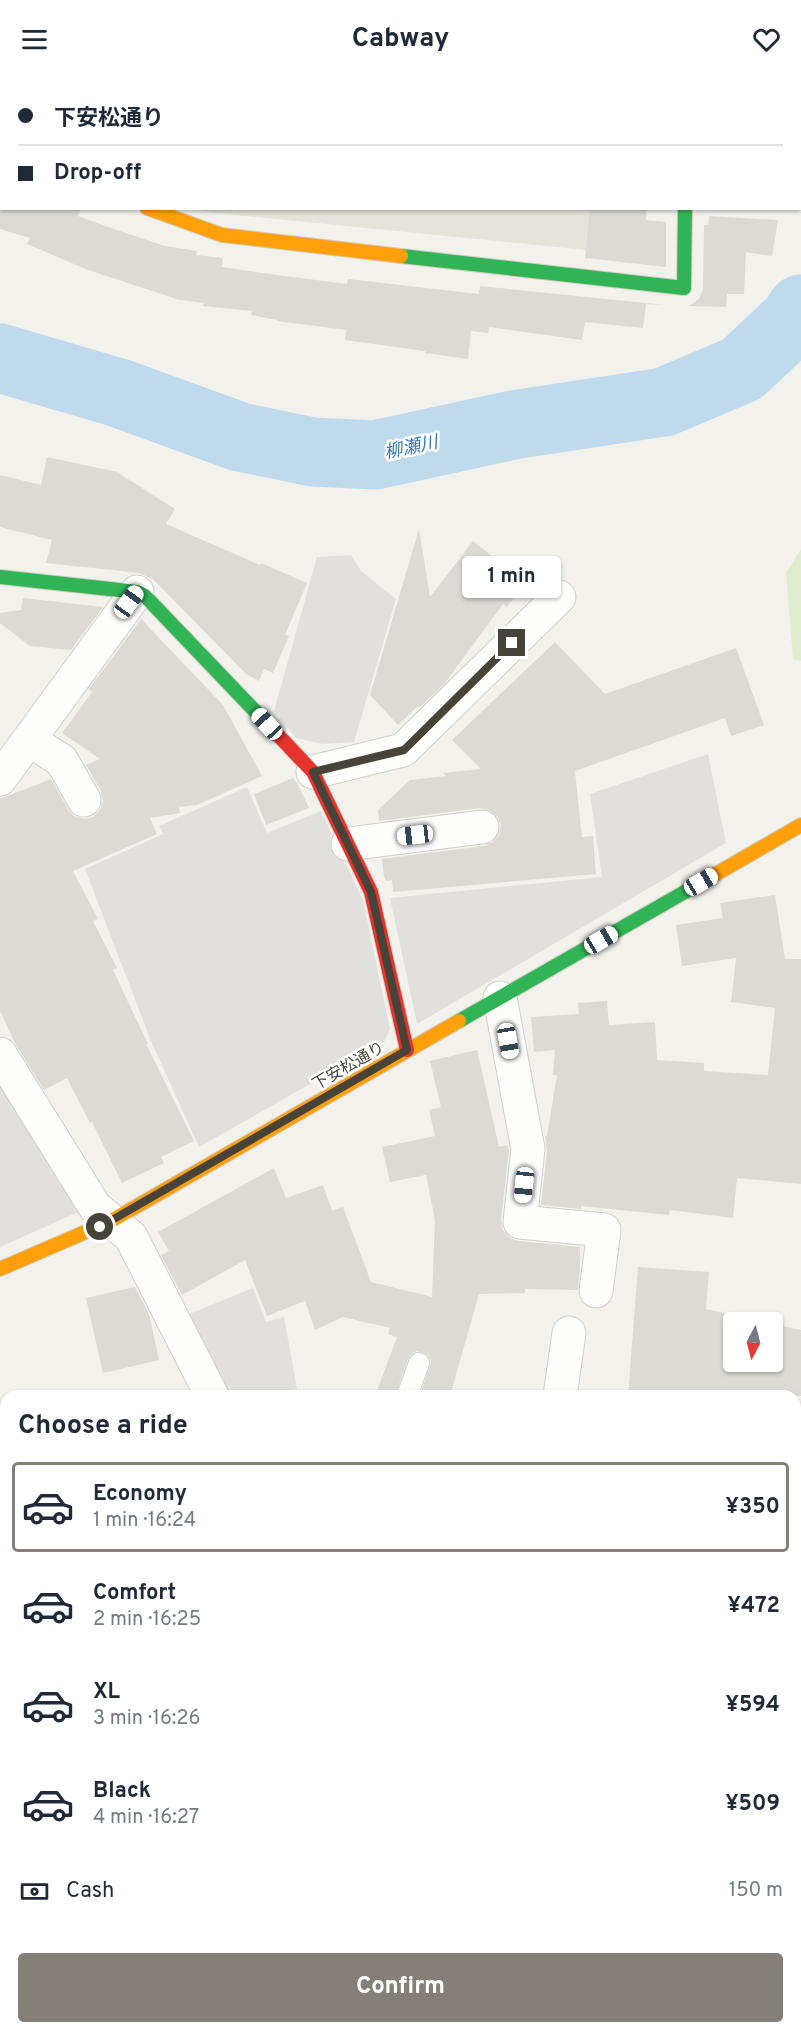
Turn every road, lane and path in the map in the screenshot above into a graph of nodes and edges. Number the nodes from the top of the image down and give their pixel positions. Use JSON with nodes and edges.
{"nodes":[{"id":1,"x":153,"y":210,"type":"edge"},
{"id":2,"x":685,"y":210,"type":"edge"},
{"id":3,"x":0,"y":577,"type":"edge"},
{"id":4,"x":137,"y":592,"type":"junction"},
{"id":5,"x":559,"y":597,"type":"dead end"},
{"id":6,"x":30,"y":740,"type":"junction"},
{"id":7,"x":313,"y":772,"type":"junction"},
{"id":8,"x":0,"y":778,"type":"edge"},
{"id":9,"x":84,"y":800,"type":"dead end"},
{"id":10,"x":801,"y":825,"type":"edge"},
{"id":11,"x":482,"y":827,"type":"dead end"},
{"id":12,"x":348,"y":844,"type":"junction"},
{"id":13,"x":500,"y":998,"type":"junction"},
{"id":14,"x":407,"y":1050,"type":"junction"},
{"id":15,"x":0,"y":1054,"type":"edge"},
{"id":16,"x":111,"y":1221,"type":"junction"},
{"id":17,"x":0,"y":1269,"type":"edge"},
{"id":18,"x":596,"y":1291,"type":"dead end"},
{"id":19,"x":569,"y":1333,"type":"dead end"},
{"id":20,"x":419,"y":1363,"type":"dead end"},
{"id":21,"x":209,"y":1390,"type":"edge"},
{"id":22,"x":409,"y":1390,"type":"edge"},
{"id":23,"x":561,"y":1390,"type":"edge"}],
"edges":[{"from":1,"to":2,"type":"street"},
{"from":3,"to":4,"type":"street"},
{"from":4,"to":6,"type":"street"},
{"from":4,"to":7,"type":"street"},
{"from":5,"to":7,"type":"street"},
{"from":6,"to":8,"type":"street"},
{"from":6,"to":9,"type":"street"},
{"from":7,"to":12,"type":"street"},
{"from":10,"to":13,"type":"street","name":"下安松通り"},
{"from":11,"to":12,"type":"street"},
{"from":12,"to":14,"type":"street"},
{"from":13,"to":14,"type":"street","name":"下安松通り"},
{"from":13,"to":18,"type":"street"},
{"from":14,"to":16,"type":"street","name":"下安松通り"},
{"from":15,"to":16,"type":"street"},
{"from":16,"to":17,"type":"street","name":"下安松通り"},
{"from":16,"to":21,"type":"street"},
{"from":19,"to":23,"type":"street"},
{"from":20,"to":22,"type":"lane"}]}
